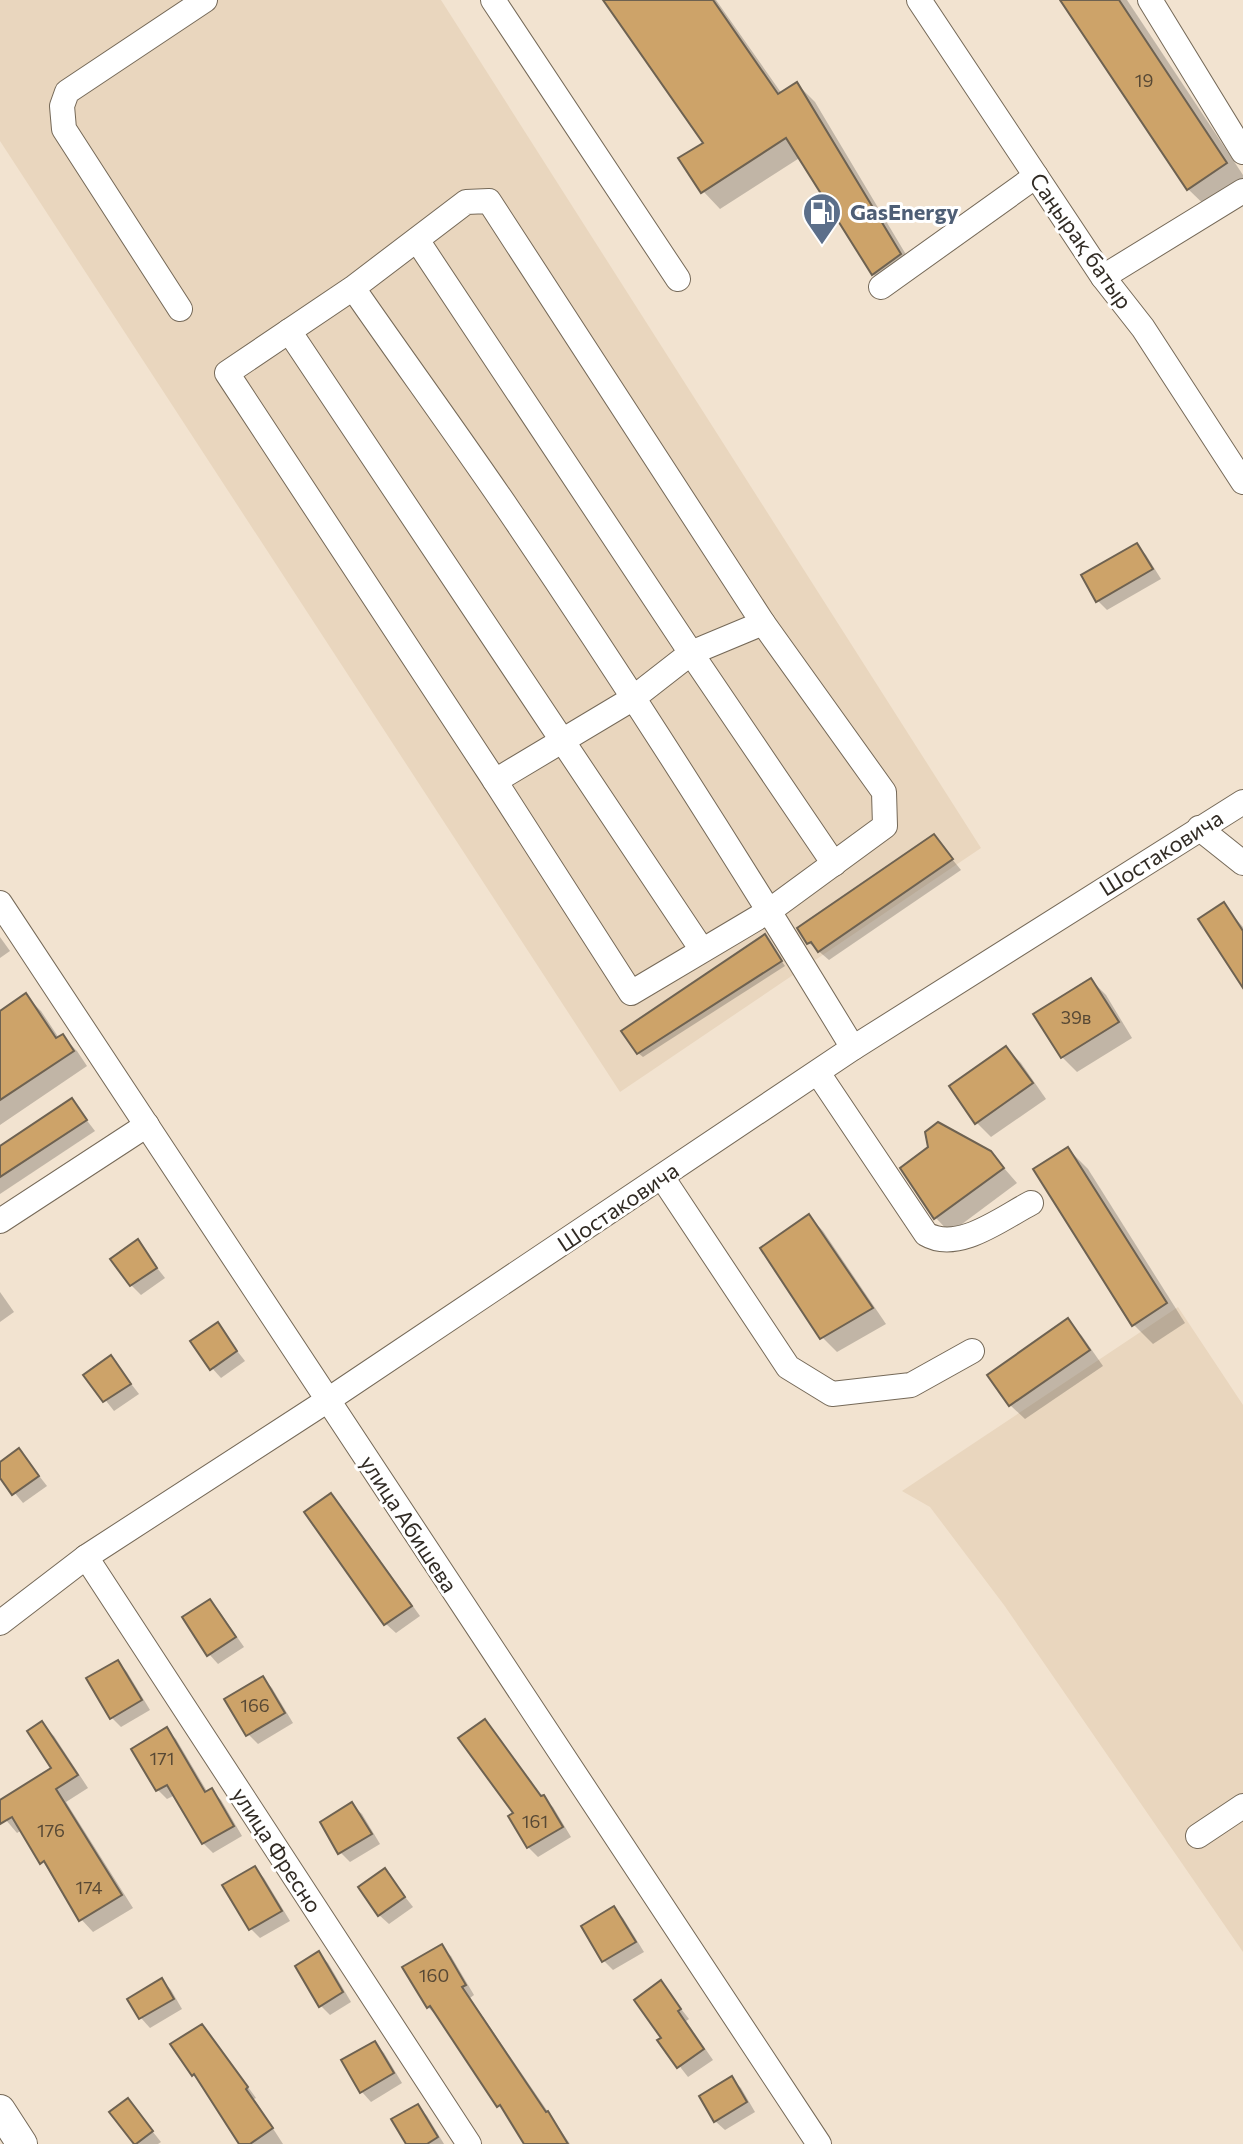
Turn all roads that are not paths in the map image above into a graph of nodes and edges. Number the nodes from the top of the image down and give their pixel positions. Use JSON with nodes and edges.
{"nodes":[{"id":1,"x":205,"y":0,"type":"edge"},
{"id":2,"x":493,"y":0,"type":"edge"},
{"id":3,"x":919,"y":0,"type":"edge"},
{"id":4,"x":1150,"y":0,"type":"edge"},
{"id":5,"x":1243,"y":152,"type":"edge"},
{"id":6,"x":1036,"y":176,"type":"junction"},
{"id":7,"x":1243,"y":191,"type":"edge"},
{"id":8,"x":417,"y":240,"type":"junction"},
{"id":9,"x":1103,"y":277,"type":"junction"},
{"id":10,"x":678,"y":279,"type":"dead end"},
{"id":11,"x":881,"y":287,"type":"dead end"},
{"id":12,"x":353,"y":288,"type":"junction"},
{"id":13,"x":180,"y":309,"type":"dead end"},
{"id":14,"x":289,"y":331,"type":"junction"},
{"id":15,"x":1241,"y":481,"type":"edge"},
{"id":16,"x":763,"y":623,"type":"junction"},
{"id":17,"x":691,"y":653,"type":"junction"},
{"id":18,"x":632,"y":699,"type":"junction"},
{"id":19,"x":563,"y":740,"type":"junction"},
{"id":20,"x":495,"y":781,"type":"junction"},
{"id":21,"x":1243,"y":802,"type":"edge"},
{"id":22,"x":1199,"y":828,"type":"junction"},
{"id":23,"x":1243,"y":863,"type":"edge"},
{"id":24,"x":834,"y":864,"type":"junction"},
{"id":25,"x":0,"y":903,"type":"edge"},
{"id":26,"x":769,"y":911,"type":"junction"},
{"id":27,"x":702,"y":950,"type":"junction"},
{"id":28,"x":853,"y":1048,"type":"junction"},
{"id":29,"x":818,"y":1073,"type":"junction"},
{"id":30,"x":147,"y":1125,"type":"junction"},
{"id":31,"x":662,"y":1177,"type":"junction"},
{"id":32,"x":1031,"y":1203,"type":"dead end"},
{"id":33,"x":0,"y":1221,"type":"edge"},
{"id":34,"x":972,"y":1351,"type":"dead end"},
{"id":35,"x":328,"y":1400,"type":"junction"},
{"id":36,"x":86,"y":1557,"type":"junction"},
{"id":37,"x":0,"y":1623,"type":"edge"},
{"id":38,"x":1243,"y":1806,"type":"edge"},
{"id":39,"x":1198,"y":1836,"type":"dead end"},
{"id":40,"x":0,"y":2110,"type":"edge"},
{"id":41,"x":22,"y":2144,"type":"edge"},
{"id":42,"x":469,"y":2144,"type":"edge"},
{"id":43,"x":819,"y":2144,"type":"edge"}],
"edges":[{"from":1,"to":13,"type":"street"},
{"from":2,"to":10,"type":"street"},
{"from":3,"to":6,"type":"street","name":"Саңырақ батыр"},
{"from":4,"to":5,"type":"street"},
{"from":6,"to":9,"type":"street","name":"Саңырақ батыр"},
{"from":6,"to":11,"type":"street"},
{"from":7,"to":9,"type":"street"},
{"from":8,"to":12,"type":"street"},
{"from":8,"to":16,"type":"street"},
{"from":8,"to":17,"type":"street"},
{"from":9,"to":15,"type":"street","name":"Саңырақ батыр"},
{"from":12,"to":14,"type":"street"},
{"from":12,"to":18,"type":"street"},
{"from":14,"to":19,"type":"street"},
{"from":14,"to":20,"type":"street"},
{"from":16,"to":17,"type":"street"},
{"from":16,"to":24,"type":"street"},
{"from":17,"to":18,"type":"street"},
{"from":17,"to":24,"type":"street"},
{"from":18,"to":19,"type":"street"},
{"from":18,"to":26,"type":"street"},
{"from":19,"to":20,"type":"street"},
{"from":19,"to":27,"type":"street"},
{"from":20,"to":27,"type":"street"},
{"from":21,"to":22,"type":"street","name":"Шостаковича"},
{"from":22,"to":23,"type":"street"},
{"from":22,"to":28,"type":"street","name":"Шостаковича"},
{"from":24,"to":26,"type":"street"},
{"from":25,"to":30,"type":"street","name":"улица Абишева"},
{"from":26,"to":27,"type":"street"},
{"from":26,"to":28,"type":"street"},
{"from":28,"to":29,"type":"street","name":"Шостаковича"},
{"from":29,"to":31,"type":"street","name":"Шостаковича"},
{"from":29,"to":32,"type":"street"},
{"from":30,"to":33,"type":"street"},
{"from":30,"to":35,"type":"street","name":"улица Абишева"},
{"from":31,"to":34,"type":"street"},
{"from":31,"to":35,"type":"street","name":"Шостаковича"},
{"from":35,"to":36,"type":"street","name":"Шостаковича"},
{"from":35,"to":43,"type":"street","name":"улица Абишева"},
{"from":36,"to":37,"type":"street","name":"Шостаковича"},
{"from":36,"to":42,"type":"street","name":"улица Фресно"},
{"from":38,"to":39,"type":"street"},
{"from":40,"to":41,"type":"main road"}]}
